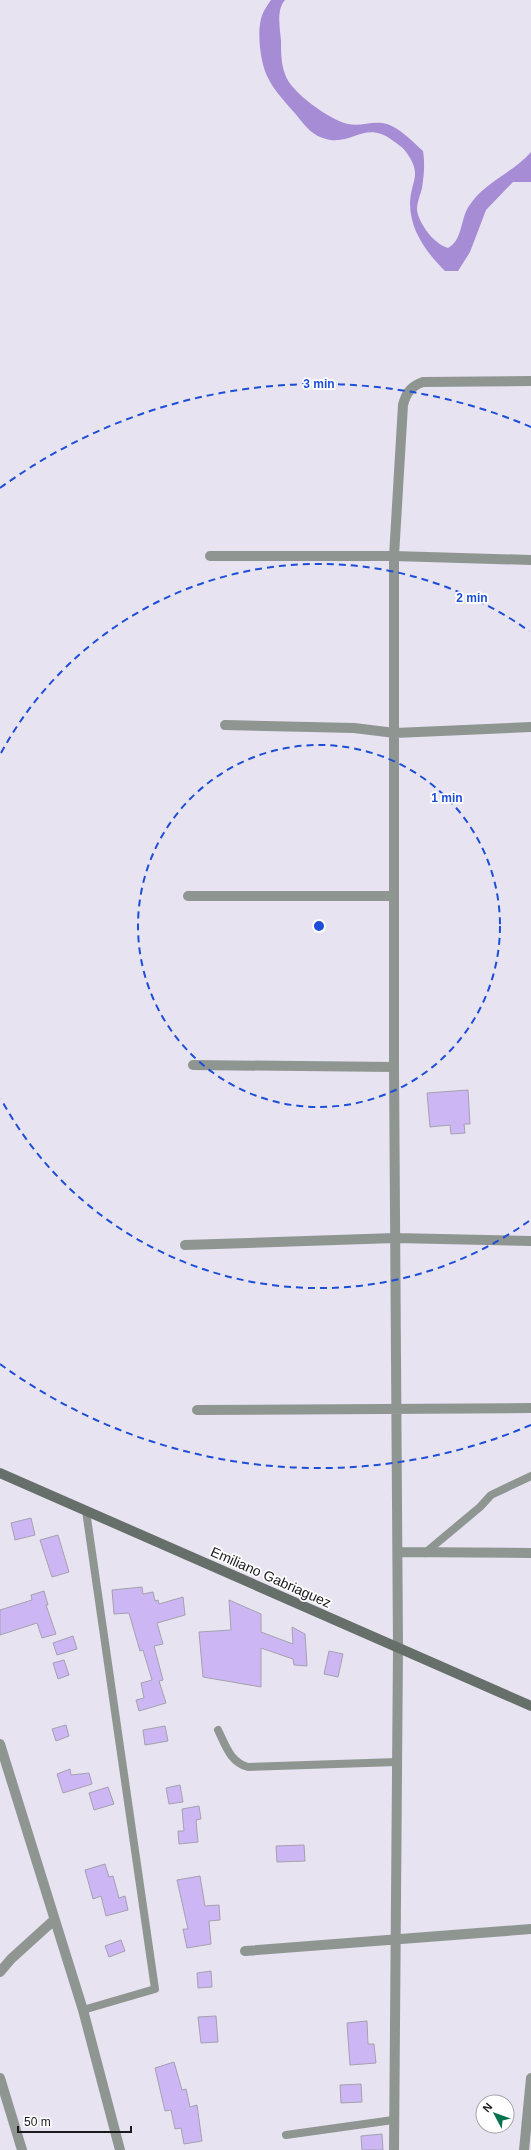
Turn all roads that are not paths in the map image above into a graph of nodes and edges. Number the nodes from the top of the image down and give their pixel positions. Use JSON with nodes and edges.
{"nodes":[{"id":1,"x":531,"y":381,"type":"edge"},
{"id":2,"x":210,"y":556,"type":"dead end"},
{"id":3,"x":394,"y":556,"type":"junction"},
{"id":4,"x":531,"y":560,"type":"edge"},
{"id":5,"x":225,"y":724,"type":"dead end"},
{"id":6,"x":531,"y":727,"type":"edge"},
{"id":7,"x":395,"y":733,"type":"junction"},
{"id":8,"x":188,"y":896,"type":"dead end"},
{"id":9,"x":394,"y":896,"type":"junction"},
{"id":10,"x":193,"y":1065,"type":"dead end"},
{"id":11,"x":394,"y":1067,"type":"junction"},
{"id":12,"x":395,"y":1238,"type":"junction"},
{"id":13,"x":531,"y":1241,"type":"edge"},
{"id":14,"x":185,"y":1245,"type":"dead end"},
{"id":15,"x":397,"y":1408,"type":"junction"},
{"id":16,"x":531,"y":1408,"type":"edge"},
{"id":17,"x":197,"y":1410,"type":"dead end"},
{"id":18,"x":0,"y":1473,"type":"edge"},
{"id":19,"x":531,"y":1476,"type":"edge"},
{"id":20,"x":86,"y":1511,"type":"junction"},
{"id":21,"x":398,"y":1552,"type":"junction"},
{"id":22,"x":425,"y":1553,"type":"junction"},
{"id":23,"x":531,"y":1553,"type":"edge"},
{"id":24,"x":398,"y":1648,"type":"junction"},
{"id":25,"x":531,"y":1706,"type":"edge"},
{"id":26,"x":218,"y":1730,"type":"dead end"},
{"id":27,"x":0,"y":1744,"type":"edge"},
{"id":28,"x":397,"y":1762,"type":"junction"},
{"id":29,"x":54,"y":1920,"type":"junction"},
{"id":30,"x":531,"y":1929,"type":"edge"},
{"id":31,"x":395,"y":1939,"type":"junction"},
{"id":32,"x":245,"y":1951,"type":"dead end"},
{"id":33,"x":0,"y":1972,"type":"edge"},
{"id":34,"x":83,"y":2010,"type":"junction"},
{"id":35,"x":0,"y":2078,"type":"edge"},
{"id":36,"x":531,"y":2078,"type":"edge"},
{"id":37,"x":394,"y":2120,"type":"junction"},
{"id":38,"x":286,"y":2135,"type":"dead end"},
{"id":39,"x":22,"y":2150,"type":"edge"},
{"id":40,"x":120,"y":2150,"type":"edge"},
{"id":41,"x":394,"y":2150,"type":"edge"},
{"id":42,"x":524,"y":2150,"type":"edge"}],
"edges":[{"from":1,"to":3,"type":"street"},
{"from":2,"to":3,"type":"street"},
{"from":3,"to":4,"type":"street"},
{"from":3,"to":7,"type":"street"},
{"from":5,"to":7,"type":"street"},
{"from":6,"to":7,"type":"street"},
{"from":7,"to":9,"type":"street"},
{"from":8,"to":9,"type":"street"},
{"from":9,"to":11,"type":"street"},
{"from":10,"to":11,"type":"street"},
{"from":11,"to":12,"type":"street"},
{"from":12,"to":13,"type":"street"},
{"from":12,"to":14,"type":"street"},
{"from":12,"to":15,"type":"street"},
{"from":15,"to":16,"type":"street"},
{"from":15,"to":17,"type":"street"},
{"from":15,"to":21,"type":"street"},
{"from":18,"to":20,"type":"main road","name":"Emiliano Gabriaguez"},
{"from":19,"to":22,"type":"lane"},
{"from":20,"to":24,"type":"main road","name":"Emiliano Gabriaguez"},
{"from":20,"to":34,"type":"lane"},
{"from":21,"to":22,"type":"street"},
{"from":21,"to":24,"type":"street"},
{"from":22,"to":23,"type":"street"},
{"from":24,"to":25,"type":"main road","name":"Emiliano Gabriaguez"},
{"from":24,"to":28,"type":"street"},
{"from":26,"to":28,"type":"lane"},
{"from":27,"to":29,"type":"street"},
{"from":28,"to":31,"type":"street"},
{"from":29,"to":33,"type":"street"},
{"from":29,"to":34,"type":"street"},
{"from":30,"to":31,"type":"street"},
{"from":31,"to":32,"type":"street"},
{"from":31,"to":37,"type":"street"},
{"from":34,"to":40,"type":"street"},
{"from":35,"to":39,"type":"street"},
{"from":36,"to":42,"type":"street"},
{"from":37,"to":38,"type":"lane"},
{"from":37,"to":41,"type":"street"}]}
